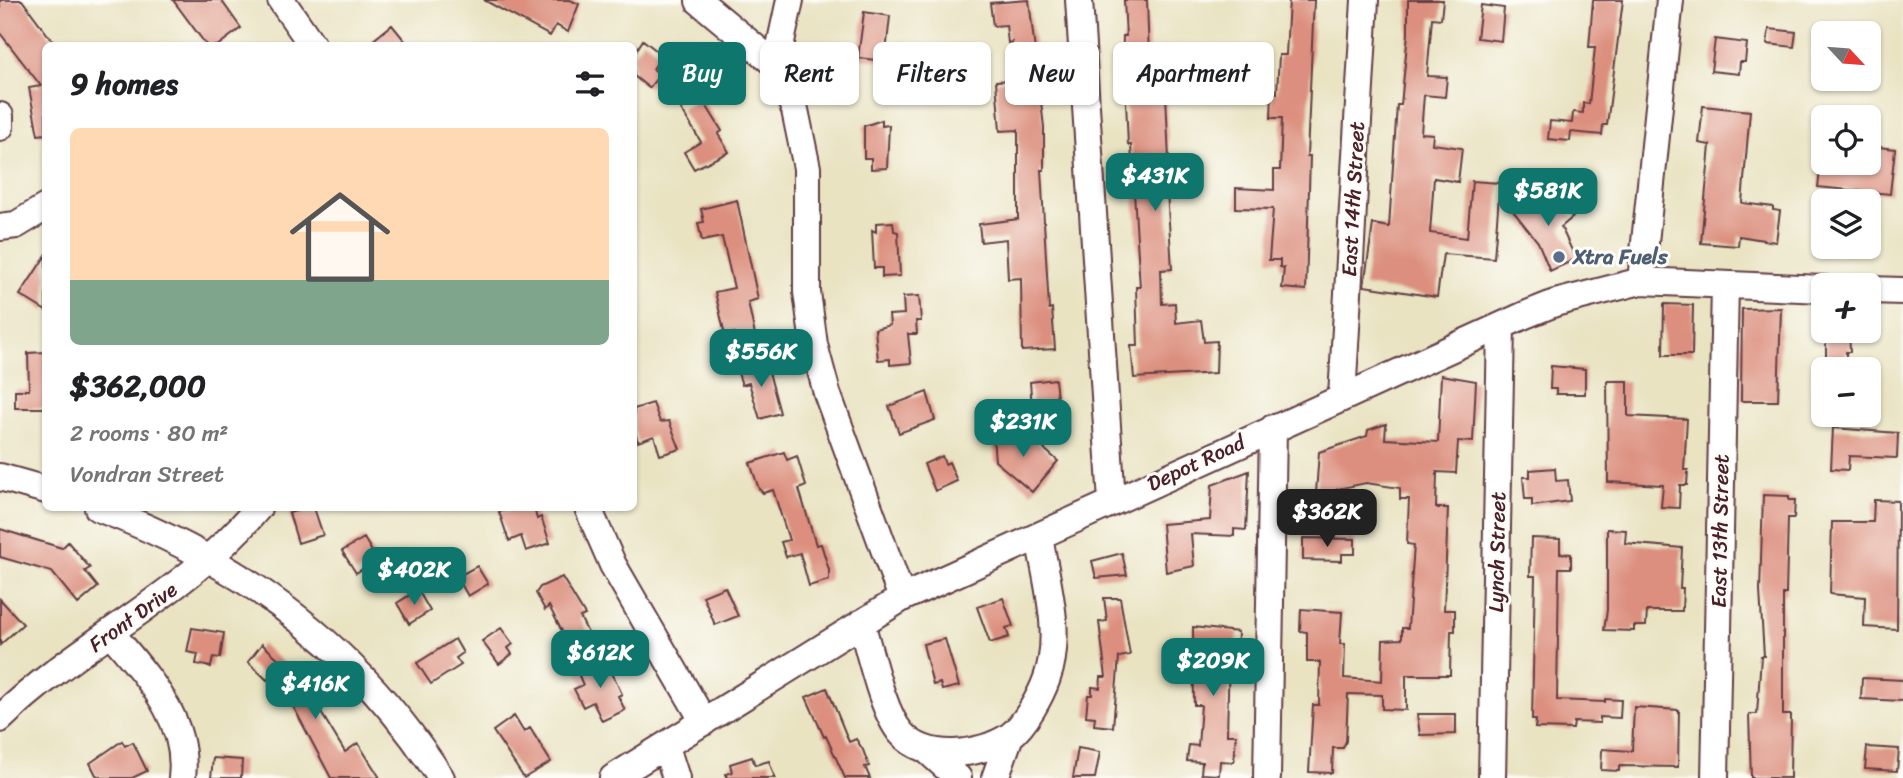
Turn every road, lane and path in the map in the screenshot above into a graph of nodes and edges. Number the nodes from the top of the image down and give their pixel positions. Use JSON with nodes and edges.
{"nodes":[{"id":1,"x":281,"y":0,"type":"edge"},
{"id":2,"x":699,"y":0,"type":"edge"},
{"id":3,"x":790,"y":0,"type":"edge"},
{"id":4,"x":1079,"y":0,"type":"edge"},
{"id":5,"x":1364,"y":0,"type":"edge"},
{"id":6,"x":1670,"y":0,"type":"edge"},
{"id":7,"x":310,"y":42,"type":"edge"},
{"id":8,"x":781,"y":42,"type":"edge"},
{"id":9,"x":760,"y":51,"type":"edge"},
{"id":10,"x":793,"y":105,"type":"edge"},
{"id":11,"x":0,"y":116,"type":"edge"},
{"id":12,"x":0,"y":127,"type":"edge"},
{"id":13,"x":42,"y":209,"type":"edge"},
{"id":14,"x":0,"y":227,"type":"edge"},
{"id":15,"x":1641,"y":281,"type":"junction"},
{"id":16,"x":1725,"y":285,"type":"junction"},
{"id":17,"x":1811,"y":288,"type":"edge"},
{"id":18,"x":1881,"y":290,"type":"edge"},
{"id":19,"x":1903,"y":291,"type":"edge"},
{"id":20,"x":1501,"y":326,"type":"junction"},
{"id":21,"x":1342,"y":397,"type":"junction"},
{"id":22,"x":1273,"y":428,"type":"junction"},
{"id":23,"x":0,"y":477,"type":"edge"},
{"id":24,"x":42,"y":489,"type":"edge"},
{"id":25,"x":1112,"y":502,"type":"junction"},
{"id":26,"x":105,"y":511,"type":"edge"},
{"id":27,"x":255,"y":511,"type":"edge"},
{"id":28,"x":589,"y":511,"type":"edge"},
{"id":29,"x":1039,"y":536,"type":"junction"},
{"id":30,"x":211,"y":558,"type":"junction"},
{"id":31,"x":902,"y":598,"type":"junction"},
{"id":32,"x":861,"y":623,"type":"junction"},
{"id":33,"x":112,"y":634,"type":"junction"},
{"id":34,"x":0,"y":719,"type":"edge"},
{"id":35,"x":704,"y":722,"type":"junction"},
{"id":36,"x":1010,"y":736,"type":"junction"},
{"id":37,"x":666,"y":747,"type":"junction"},
{"id":38,"x":928,"y":750,"type":"junction"},
{"id":39,"x":182,"y":778,"type":"edge"},
{"id":40,"x":441,"y":778,"type":"edge"},
{"id":41,"x":613,"y":778,"type":"edge"},
{"id":42,"x":676,"y":778,"type":"edge"},
{"id":43,"x":958,"y":778,"type":"edge"},
{"id":44,"x":995,"y":778,"type":"edge"},
{"id":45,"x":1267,"y":778,"type":"edge"},
{"id":46,"x":1492,"y":778,"type":"edge"},
{"id":47,"x":1715,"y":778,"type":"edge"}],
"edges":[{"from":1,"to":7,"type":"street"},
{"from":2,"to":9,"type":"street"},
{"from":3,"to":8,"type":"street"},
{"from":4,"to":25,"type":"street"},
{"from":5,"to":21,"type":"street","name":"East 14th Street"},
{"from":6,"to":15,"type":"street"},
{"from":10,"to":31,"type":"street"},
{"from":11,"to":12,"type":"street"},
{"from":13,"to":14,"type":"street"},
{"from":15,"to":16,"type":"street","name":"Depot Road"},
{"from":15,"to":20,"type":"street","name":"Depot Road"},
{"from":16,"to":17,"type":"street","name":"Depot Road"},
{"from":16,"to":47,"type":"street","name":"East 13th Street"},
{"from":18,"to":19,"type":"street"},
{"from":20,"to":21,"type":"street","name":"Depot Road"},
{"from":20,"to":46,"type":"street","name":"Lynch Street"},
{"from":21,"to":22,"type":"street","name":"Depot Road"},
{"from":22,"to":25,"type":"street","name":"Depot Road"},
{"from":22,"to":45,"type":"street"},
{"from":23,"to":24,"type":"street"},
{"from":25,"to":29,"type":"street","name":"Depot Road"},
{"from":26,"to":30,"type":"street"},
{"from":27,"to":30,"type":"street","name":"Front Drive"},
{"from":28,"to":35,"type":"street"},
{"from":29,"to":31,"type":"street","name":"Depot Road"},
{"from":29,"to":36,"type":"street"},
{"from":30,"to":33,"type":"street","name":"Front Drive"},
{"from":30,"to":40,"type":"street"},
{"from":31,"to":32,"type":"street","name":"Depot Road"},
{"from":32,"to":35,"type":"street","name":"Depot Road"},
{"from":32,"to":38,"type":"street"},
{"from":33,"to":34,"type":"street","name":"Front Drive"},
{"from":33,"to":39,"type":"street"},
{"from":35,"to":37,"type":"street","name":"Depot Road"},
{"from":36,"to":38,"type":"street"},
{"from":36,"to":44,"type":"street"},
{"from":37,"to":41,"type":"street","name":"Depot Road"},
{"from":37,"to":42,"type":"street"},
{"from":38,"to":43,"type":"street"}]}
